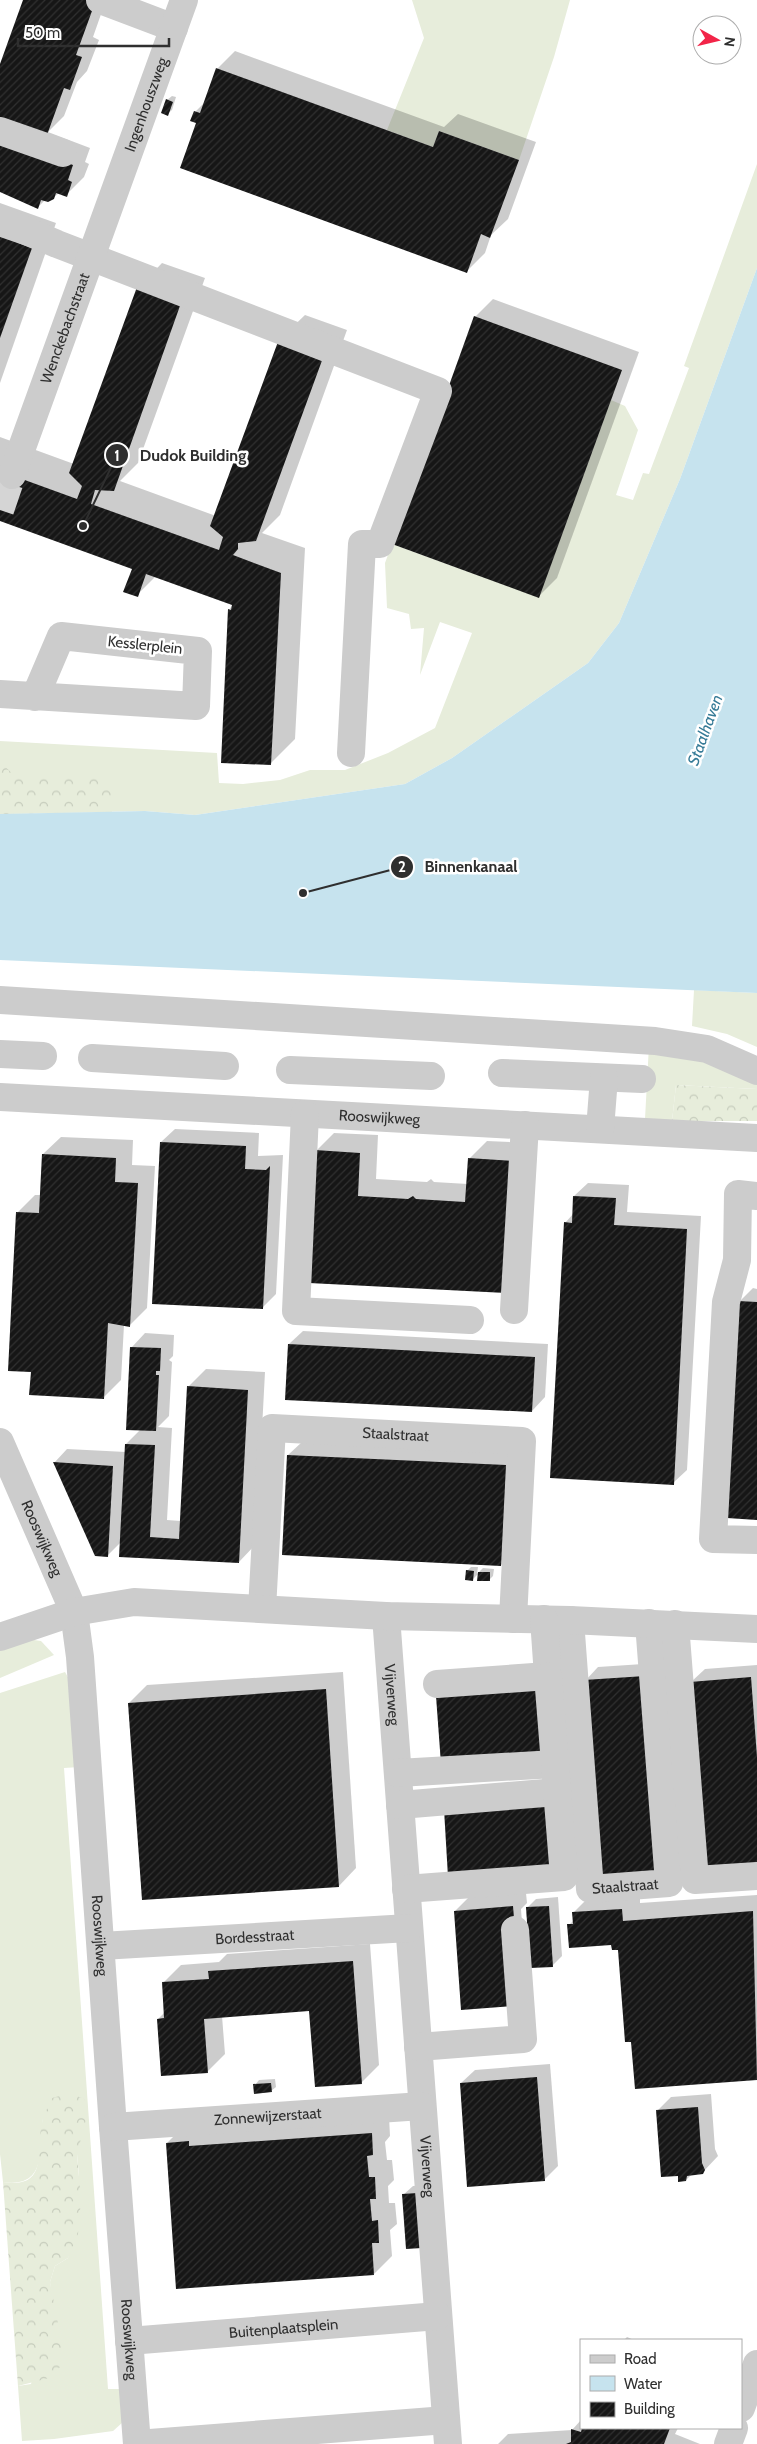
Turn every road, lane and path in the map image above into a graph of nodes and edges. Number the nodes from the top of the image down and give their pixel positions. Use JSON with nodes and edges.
{"nodes":[{"id":1,"x":100,"y":0,"type":"edge"},
{"id":2,"x":184,"y":0,"type":"edge"},
{"id":3,"x":174,"y":28,"type":"junction"},
{"id":4,"x":0,"y":131,"type":"edge"},
{"id":5,"x":64,"y":153,"type":"dead end"},
{"id":6,"x":118,"y":181,"type":"joint"},
{"id":7,"x":0,"y":220,"type":"edge"},
{"id":8,"x":90,"y":256,"type":"junction"},
{"id":9,"x":12,"y":475,"type":"tunnel mouth"},
{"id":10,"x":0,"y":694,"type":"edge"},
{"id":11,"x":35,"y":697,"type":"junction"},
{"id":12,"x":350,"y":753,"type":"dead end"},
{"id":13,"x":0,"y":1000,"type":"edge"},
{"id":14,"x":0,"y":1054,"type":"edge"},
{"id":15,"x":43,"y":1056,"type":"dead end"},
{"id":16,"x":92,"y":1058,"type":"dead end"},
{"id":17,"x":156,"y":1062,"type":"junction"},
{"id":18,"x":225,"y":1066,"type":"dead end"},
{"id":19,"x":290,"y":1070,"type":"dead end"},
{"id":20,"x":757,"y":1071,"type":"edge"},
{"id":21,"x":502,"y":1073,"type":"dead end"},
{"id":22,"x":431,"y":1076,"type":"dead end"},
{"id":23,"x":604,"y":1078,"type":"junction"},
{"id":24,"x":642,"y":1080,"type":"dead end"},
{"id":25,"x":0,"y":1105,"type":"edge"},
{"id":26,"x":154,"y":1106,"type":"junction"},
{"id":27,"x":305,"y":1114,"type":"junction"},
{"id":28,"x":526,"y":1125,"type":"junction"},
{"id":29,"x":600,"y":1130,"type":"junction"},
{"id":30,"x":757,"y":1138,"type":"edge"},
{"id":31,"x":757,"y":1196,"type":"edge"},
{"id":32,"x":514,"y":1310,"type":"dead end"},
{"id":33,"x":470,"y":1320,"type":"dead end"},
{"id":34,"x":0,"y":1442,"type":"edge"},
{"id":35,"x":757,"y":1540,"type":"edge"},
{"id":36,"x":262,"y":1609,"type":"junction"},
{"id":37,"x":74,"y":1612,"type":"junction"},
{"id":38,"x":386,"y":1616,"type":"junction"},
{"id":39,"x":513,"y":1619,"type":"junction"},
{"id":40,"x":557,"y":1620,"type":"junction"},
{"id":41,"x":662,"y":1624,"type":"junction"},
{"id":42,"x":756,"y":1635,"type":"edge"},
{"id":43,"x":0,"y":1637,"type":"edge"},
{"id":44,"x":548,"y":1676,"type":"junction"},
{"id":45,"x":437,"y":1684,"type":"dead end"},
{"id":46,"x":555,"y":1764,"type":"junction"},
{"id":47,"x":398,"y":1773,"type":"junction"},
{"id":48,"x":557,"y":1792,"type":"junction"},
{"id":49,"x":400,"y":1805,"type":"junction"},
{"id":50,"x":757,"y":1876,"type":"edge"},
{"id":51,"x":406,"y":1889,"type":"junction"},
{"id":52,"x":409,"y":1928,"type":"junction"},
{"id":53,"x":516,"y":1930,"type":"dead end"},
{"id":54,"x":101,"y":1946,"type":"junction"},
{"id":55,"x":418,"y":2047,"type":"junction"},
{"id":56,"x":422,"y":2106,"type":"junction"},
{"id":57,"x":113,"y":2127,"type":"junction"},
{"id":58,"x":438,"y":2316,"type":"junction"},
{"id":59,"x":129,"y":2341,"type":"junction"},
{"id":60,"x":757,"y":2364,"type":"edge"},
{"id":61,"x":742,"y":2405,"type":"edge"},
{"id":62,"x":734,"y":2429,"type":"edge"},
{"id":63,"x":447,"y":2432,"type":"edge"},
{"id":64,"x":137,"y":2444,"type":"edge"},
{"id":65,"x":728,"y":2444,"type":"edge"}],
"edges":[{"from":1,"to":3,"type":"street"},
{"from":2,"to":3,"type":"street","name":"Ingenhouszweg"},
{"from":3,"to":6,"type":"street","name":"Ingenhouszweg"},
{"from":4,"to":5,"type":"street"},
{"from":6,"to":8,"type":"street","name":"Wenckebachstraat"},
{"from":7,"to":8,"type":"street"},
{"from":8,"to":9,"type":"street","name":"Wenckebachstraat"},
{"from":8,"to":12,"type":"street"},
{"from":10,"to":11,"type":"street","name":"Kesslerplein"},
{"from":11,"to":11,"type":"street","name":"Kesslerplein"},
{"from":13,"to":20,"type":"street"},
{"from":14,"to":15,"type":"street"},
{"from":16,"to":17,"type":"street"},
{"from":17,"to":18,"type":"street"},
{"from":17,"to":26,"type":"street"},
{"from":19,"to":22,"type":"street"},
{"from":21,"to":23,"type":"street"},
{"from":23,"to":24,"type":"street"},
{"from":23,"to":29,"type":"street"},
{"from":25,"to":26,"type":"street","name":"Rooswijkweg"},
{"from":26,"to":27,"type":"street","name":"Rooswijkweg"},
{"from":27,"to":28,"type":"street","name":"Rooswijkweg"},
{"from":27,"to":33,"type":"street"},
{"from":28,"to":29,"type":"street","name":"Rooswijkweg"},
{"from":28,"to":32,"type":"street"},
{"from":29,"to":30,"type":"street","name":"Rooswijkweg"},
{"from":31,"to":35,"type":"street"},
{"from":34,"to":37,"type":"street","name":"Rooswijkweg"},
{"from":36,"to":37,"type":"street"},
{"from":36,"to":38,"type":"street"},
{"from":36,"to":39,"type":"street","name":"Staalstraat"},
{"from":37,"to":43,"type":"street"},
{"from":37,"to":54,"type":"street","name":"Rooswijkweg"},
{"from":38,"to":39,"type":"street"},
{"from":38,"to":47,"type":"street","name":"Vijverweg"},
{"from":39,"to":40,"type":"street"},
{"from":40,"to":41,"type":"street"},
{"from":40,"to":41,"type":"street","name":"Staalstraat"},
{"from":40,"to":44,"type":"street"},
{"from":41,"to":42,"type":"street"},
{"from":41,"to":50,"type":"street"},
{"from":44,"to":45,"type":"street"},
{"from":44,"to":46,"type":"street"},
{"from":46,"to":47,"type":"street"},
{"from":46,"to":48,"type":"street"},
{"from":47,"to":49,"type":"street","name":"Vijverweg"},
{"from":48,"to":49,"type":"street"},
{"from":48,"to":51,"type":"street"},
{"from":49,"to":51,"type":"street","name":"Vijverweg"},
{"from":51,"to":52,"type":"street","name":"Vijverweg"},
{"from":52,"to":54,"type":"street","name":"Bordesstraat"},
{"from":52,"to":55,"type":"street","name":"Vijverweg"},
{"from":53,"to":55,"type":"street"},
{"from":54,"to":57,"type":"street","name":"Rooswijkweg"},
{"from":55,"to":56,"type":"street","name":"Vijverweg"},
{"from":56,"to":57,"type":"street","name":"Zonnewijzerstaat"},
{"from":56,"to":58,"type":"street","name":"Vijverweg"},
{"from":57,"to":59,"type":"street","name":"Rooswijkweg"},
{"from":58,"to":59,"type":"street","name":"Buitenplaatsplein"},
{"from":58,"to":63,"type":"street","name":"Vijverweg"},
{"from":59,"to":64,"type":"street","name":"Rooswijkweg"},
{"from":60,"to":61,"type":"street"},
{"from":62,"to":65,"type":"street"},
{"from":63,"to":64,"type":"street","name":"Rooswijkweg"}]}
